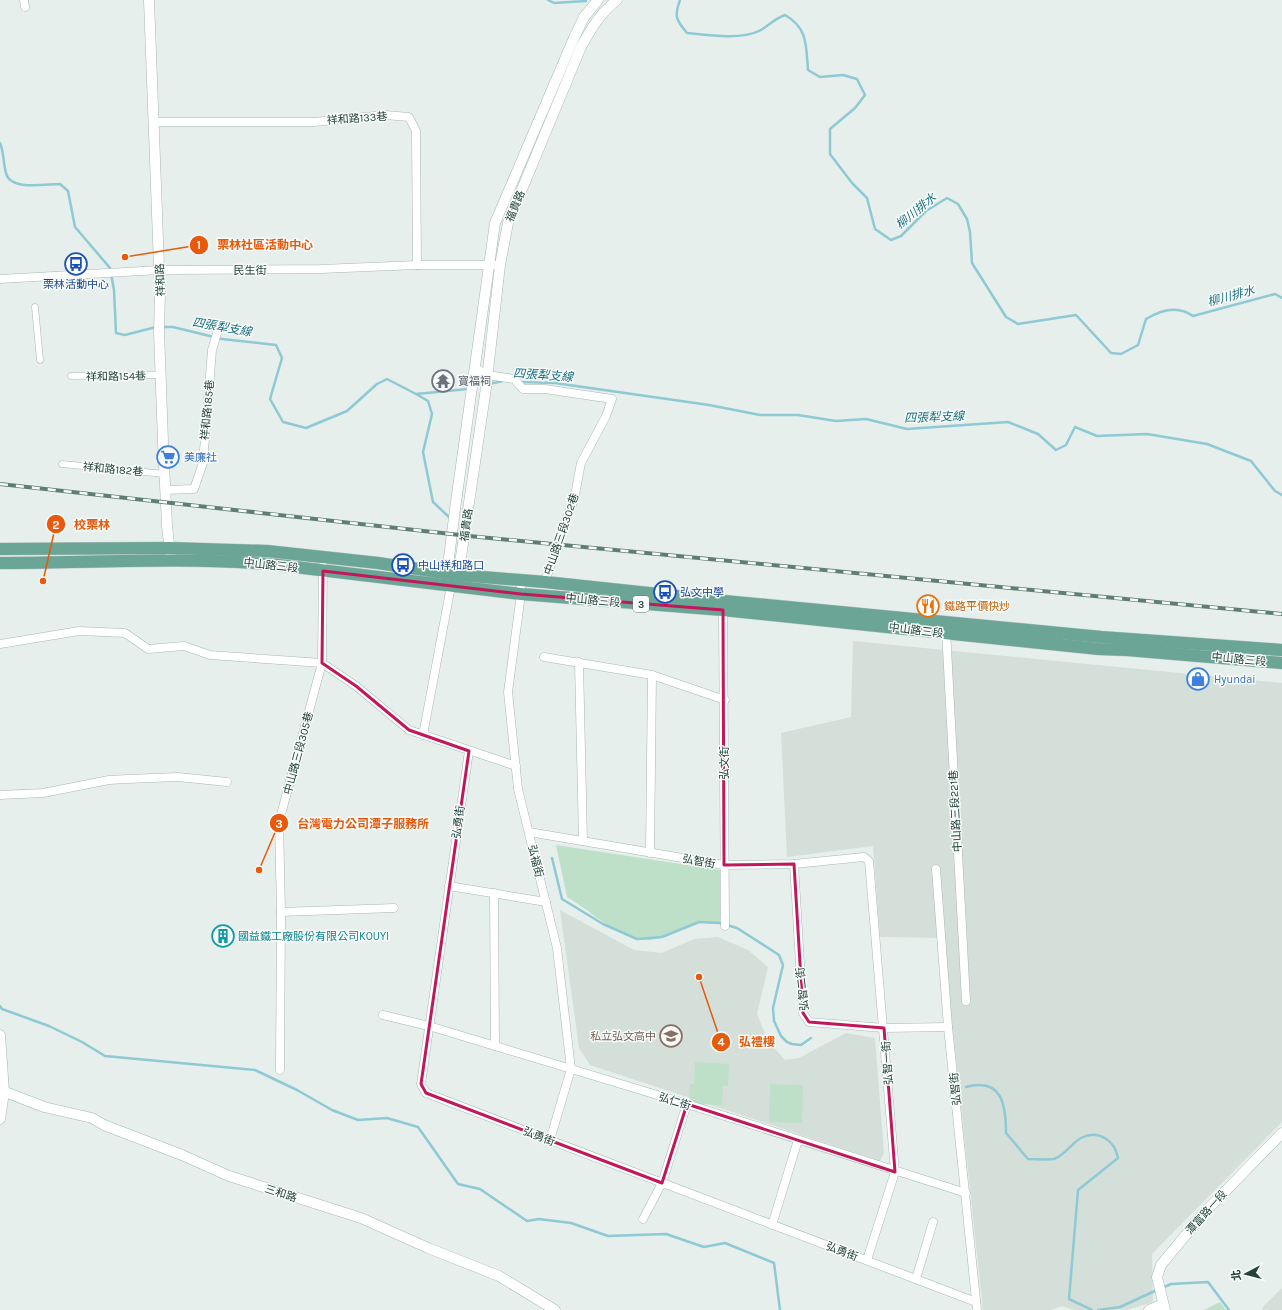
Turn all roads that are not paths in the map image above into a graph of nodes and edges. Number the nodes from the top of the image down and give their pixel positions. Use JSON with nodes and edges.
{"nodes":[{"id":1,"x":149,"y":0,"type":"edge"},
{"id":2,"x":598,"y":0,"type":"edge"},
{"id":3,"x":617,"y":0,"type":"edge"},
{"id":4,"x":154,"y":122,"type":"junction"},
{"id":5,"x":417,"y":265,"type":"junction"},
{"id":6,"x":489,"y":265,"type":"junction"},
{"id":7,"x":500,"y":265,"type":"junction"},
{"id":8,"x":160,"y":270,"type":"junction"},
{"id":9,"x":0,"y":279,"type":"edge"},
{"id":10,"x":35,"y":307,"type":"dead end"},
{"id":11,"x":218,"y":330,"type":"dead end"},
{"id":12,"x":40,"y":360,"type":"dead end"},
{"id":13,"x":474,"y":367,"type":"junction"},
{"id":14,"x":161,"y":375,"type":"junction"},
{"id":15,"x":487,"y":375,"type":"junction"},
{"id":16,"x":71,"y":376,"type":"dead end"},
{"id":17,"x":62,"y":464,"type":"dead end"},
{"id":18,"x":165,"y":474,"type":"junction"},
{"id":19,"x":166,"y":490,"type":"junction"},
{"id":20,"x":170,"y":548,"type":"junction"},
{"id":21,"x":0,"y":549,"type":"edge"},
{"id":22,"x":324,"y":557,"type":"junction"},
{"id":23,"x":171,"y":561,"type":"junction"},
{"id":24,"x":0,"y":563,"type":"edge"},
{"id":25,"x":323,"y":571,"type":"junction"},
{"id":26,"x":452,"y":578,"type":"junction"},
{"id":27,"x":521,"y":579,"type":"junction"},
{"id":28,"x":545,"y":582,"type":"junction"},
{"id":29,"x":521,"y":594,"type":"junction"},
{"id":30,"x":723,"y":606,"type":"junction"},
{"id":31,"x":946,"y":621,"type":"junction"},
{"id":32,"x":946,"y":634,"type":"junction"},
{"id":33,"x":0,"y":644,"type":"edge"},
{"id":34,"x":1282,"y":650,"type":"edge"},
{"id":35,"x":544,"y":657,"type":"dead end"},
{"id":36,"x":579,"y":662,"type":"junction"},
{"id":37,"x":322,"y":663,"type":"junction"},
{"id":38,"x":1282,"y":663,"type":"edge"},
{"id":39,"x":652,"y":675,"type":"junction"},
{"id":40,"x":725,"y":700,"type":"junction"},
{"id":41,"x":423,"y":735,"type":"junction"},
{"id":42,"x":468,"y":751,"type":"junction"},
{"id":43,"x":516,"y":766,"type":"junction"},
{"id":44,"x":227,"y":782,"type":"dead end"},
{"id":45,"x":0,"y":795,"type":"edge"},
{"id":46,"x":529,"y":832,"type":"junction"},
{"id":47,"x":583,"y":841,"type":"junction"},
{"id":48,"x":650,"y":853,"type":"junction"},
{"id":49,"x":869,"y":861,"type":"joint"},
{"id":50,"x":794,"y":864,"type":"junction"},
{"id":51,"x":724,"y":865,"type":"junction"},
{"id":52,"x":936,"y":869,"type":"dead end"},
{"id":53,"x":449,"y":886,"type":"junction"},
{"id":54,"x":494,"y":893,"type":"junction"},
{"id":55,"x":546,"y":902,"type":"junction"},
{"id":56,"x":394,"y":908,"type":"dead end"},
{"id":57,"x":281,"y":912,"type":"junction"},
{"id":58,"x":724,"y":926,"type":"dead end"},
{"id":59,"x":966,"y":1001,"type":"dead end"},
{"id":60,"x":383,"y":1015,"type":"dead end"},
{"id":61,"x":429,"y":1026,"type":"junction"},
{"id":62,"x":948,"y":1027,"type":"junction"},
{"id":63,"x":884,"y":1028,"type":"junction"},
{"id":64,"x":0,"y":1035,"type":"edge"},
{"id":65,"x":495,"y":1046,"type":"junction"},
{"id":66,"x":571,"y":1069,"type":"junction"},
{"id":67,"x":280,"y":1070,"type":"dead end"},
{"id":68,"x":2,"y":1091,"type":"edge"},
{"id":69,"x":687,"y":1104,"type":"junction"},
{"id":70,"x":0,"y":1119,"type":"edge"},
{"id":71,"x":1282,"y":1133,"type":"edge"},
{"id":72,"x":550,"y":1140,"type":"junction"},
{"id":73,"x":798,"y":1140,"type":"junction"},
{"id":74,"x":895,"y":1172,"type":"junction"},
{"id":75,"x":662,"y":1182,"type":"junction"},
{"id":76,"x":966,"y":1193,"type":"junction"},
{"id":77,"x":643,"y":1219,"type":"dead end"},
{"id":78,"x":933,"y":1222,"type":"dead end"},
{"id":79,"x":772,"y":1224,"type":"junction"},
{"id":80,"x":867,"y":1260,"type":"junction"},
{"id":81,"x":916,"y":1279,"type":"junction"},
{"id":82,"x":1163,"y":1303,"type":"edge"},
{"id":83,"x":976,"y":1306,"type":"edge"},
{"id":84,"x":555,"y":1310,"type":"edge"},
{"id":85,"x":1149,"y":1310,"type":"edge"}],
"edges":[{"from":1,"to":4,"type":"street","name":"祥和路"},
{"from":2,"to":6,"type":"street","name":"福貴路"},
{"from":3,"to":7,"type":"street","name":"福貴路"},
{"from":4,"to":5,"type":"street","name":"祥和路133巷"},
{"from":4,"to":8,"type":"street","name":"祥和路"},
{"from":5,"to":6,"type":"street","name":"民生街"},
{"from":5,"to":8,"type":"street","name":"民生街"},
{"from":6,"to":7,"type":"street","name":"民生街"},
{"from":6,"to":13,"type":"street","name":"福貴路"},
{"from":7,"to":15,"type":"street","name":"福貴路"},
{"from":8,"to":9,"type":"street","name":"民生街"},
{"from":8,"to":14,"type":"street","name":"祥和路"},
{"from":10,"to":12,"type":"street"},
{"from":11,"to":19,"type":"street","name":"祥和路185巷"},
{"from":13,"to":15,"type":"street","name":"中山路三段302巷"},
{"from":13,"to":26,"type":"street","name":"福貴路"},
{"from":14,"to":16,"type":"street","name":"祥和路154巷"},
{"from":14,"to":18,"type":"street","name":"祥和路"},
{"from":15,"to":26,"type":"street","name":"福貴路"},
{"from":15,"to":28,"type":"street","name":"中山路三段302巷"},
{"from":17,"to":18,"type":"street","name":"祥和路182巷"},
{"from":18,"to":19,"type":"street","name":"祥和路"},
{"from":19,"to":20,"type":"street","name":"祥和路"},
{"from":20,"to":21,"type":"main road","name":"中山路三段","number":"3"},
{"from":20,"to":22,"type":"main road","name":"中山路三段","number":"3"},
{"from":20,"to":23,"type":"street","name":"祥和路"},
{"from":22,"to":25,"type":"street","name":"中山路三段305巷"},
{"from":22,"to":26,"type":"main road","name":"中山路三段","number":"3"},
{"from":23,"to":24,"type":"main road","name":"中山路三段","number":"3"},
{"from":23,"to":25,"type":"main road","name":"中山路三段","number":"3"},
{"from":25,"to":26,"type":"main road","name":"中山路三段","number":"3"},
{"from":25,"to":37,"type":"street","name":"中山路三段305巷"},
{"from":26,"to":27,"type":"main road","name":"中山路三段","number":"3"},
{"from":26,"to":29,"type":"main road","name":"中山路三段","number":"3"},
{"from":26,"to":41,"type":"street"},
{"from":27,"to":28,"type":"main road","name":"中山路三段","number":"3"},
{"from":27,"to":29,"type":"street","name":"弘福街"},
{"from":28,"to":30,"type":"main road","name":"中山路三段","number":"3"},
{"from":29,"to":30,"type":"main road","name":"中山路三段","number":"3"},
{"from":29,"to":43,"type":"street","name":"弘福街"},
{"from":30,"to":31,"type":"main road","name":"中山路三段","number":"3"},
{"from":30,"to":32,"type":"main road","name":"中山路三段","number":"3"},
{"from":30,"to":40,"type":"street","name":"弘文街"},
{"from":31,"to":32,"type":"street","name":"中山路三段221巷"},
{"from":31,"to":34,"type":"main road","name":"中山路三段","number":"3"},
{"from":32,"to":38,"type":"main road","name":"中山路三段","number":"3"},
{"from":32,"to":59,"type":"street","name":"中山路三段221巷"},
{"from":33,"to":37,"type":"street"},
{"from":35,"to":36,"type":"street"},
{"from":36,"to":39,"type":"street"},
{"from":36,"to":47,"type":"street"},
{"from":37,"to":41,"type":"street"},
{"from":37,"to":57,"type":"street","name":"中山路三段305巷"},
{"from":39,"to":40,"type":"street"},
{"from":39,"to":48,"type":"street"},
{"from":40,"to":51,"type":"street","name":"弘文街"},
{"from":41,"to":42,"type":"street"},
{"from":42,"to":43,"type":"street"},
{"from":42,"to":53,"type":"street","name":"弘勇街"},
{"from":43,"to":46,"type":"street","name":"弘福街"},
{"from":44,"to":45,"type":"street"},
{"from":46,"to":47,"type":"street","name":"弘智街"},
{"from":46,"to":55,"type":"street","name":"弘福街"},
{"from":47,"to":48,"type":"street","name":"弘智街"},
{"from":48,"to":51,"type":"street","name":"弘智街"},
{"from":49,"to":50,"type":"street","name":"弘智街"},
{"from":49,"to":63,"type":"street","name":"弘智一街"},
{"from":50,"to":51,"type":"street","name":"弘智街"},
{"from":50,"to":63,"type":"street","name":"弘智二街"},
{"from":51,"to":58,"type":"street","name":"弘文街"},
{"from":52,"to":62,"type":"street","name":"弘智街"},
{"from":53,"to":54,"type":"street"},
{"from":53,"to":61,"type":"street","name":"弘勇街"},
{"from":54,"to":55,"type":"street"},
{"from":54,"to":65,"type":"street"},
{"from":55,"to":66,"type":"street","name":"弘福街"},
{"from":56,"to":57,"type":"street"},
{"from":57,"to":67,"type":"street","name":"中山路三段305巷"},
{"from":60,"to":61,"type":"street","name":"弘仁街"},
{"from":61,"to":65,"type":"street","name":"弘仁街"},
{"from":61,"to":72,"type":"street","name":"弘勇街"},
{"from":62,"to":63,"type":"street","name":"弘智二街"},
{"from":62,"to":76,"type":"street","name":"弘智街"},
{"from":63,"to":74,"type":"street","name":"弘智一街"},
{"from":64,"to":68,"type":"street"},
{"from":65,"to":66,"type":"street","name":"弘仁街"},
{"from":66,"to":69,"type":"street","name":"弘仁街"},
{"from":66,"to":72,"type":"street","name":"弘福街"},
{"from":68,"to":70,"type":"street"},
{"from":68,"to":84,"type":"street","name":"三和路"},
{"from":69,"to":73,"type":"street","name":"弘仁街"},
{"from":69,"to":75,"type":"street"},
{"from":71,"to":82,"type":"street","name":"潭富路一段"},
{"from":72,"to":75,"type":"street","name":"弘勇街"},
{"from":73,"to":74,"type":"street","name":"弘仁街"},
{"from":73,"to":79,"type":"street"},
{"from":74,"to":76,"type":"street","name":"弘仁街"},
{"from":74,"to":80,"type":"street","name":"弘智一街"},
{"from":75,"to":77,"type":"street"},
{"from":75,"to":79,"type":"street","name":"弘勇街"},
{"from":76,"to":83,"type":"street","name":"弘智街"},
{"from":78,"to":81,"type":"street"},
{"from":79,"to":80,"type":"street","name":"弘勇街"},
{"from":80,"to":81,"type":"street","name":"弘勇街"},
{"from":81,"to":83,"type":"street","name":"弘勇街"},
{"from":82,"to":85,"type":"street"}]}
